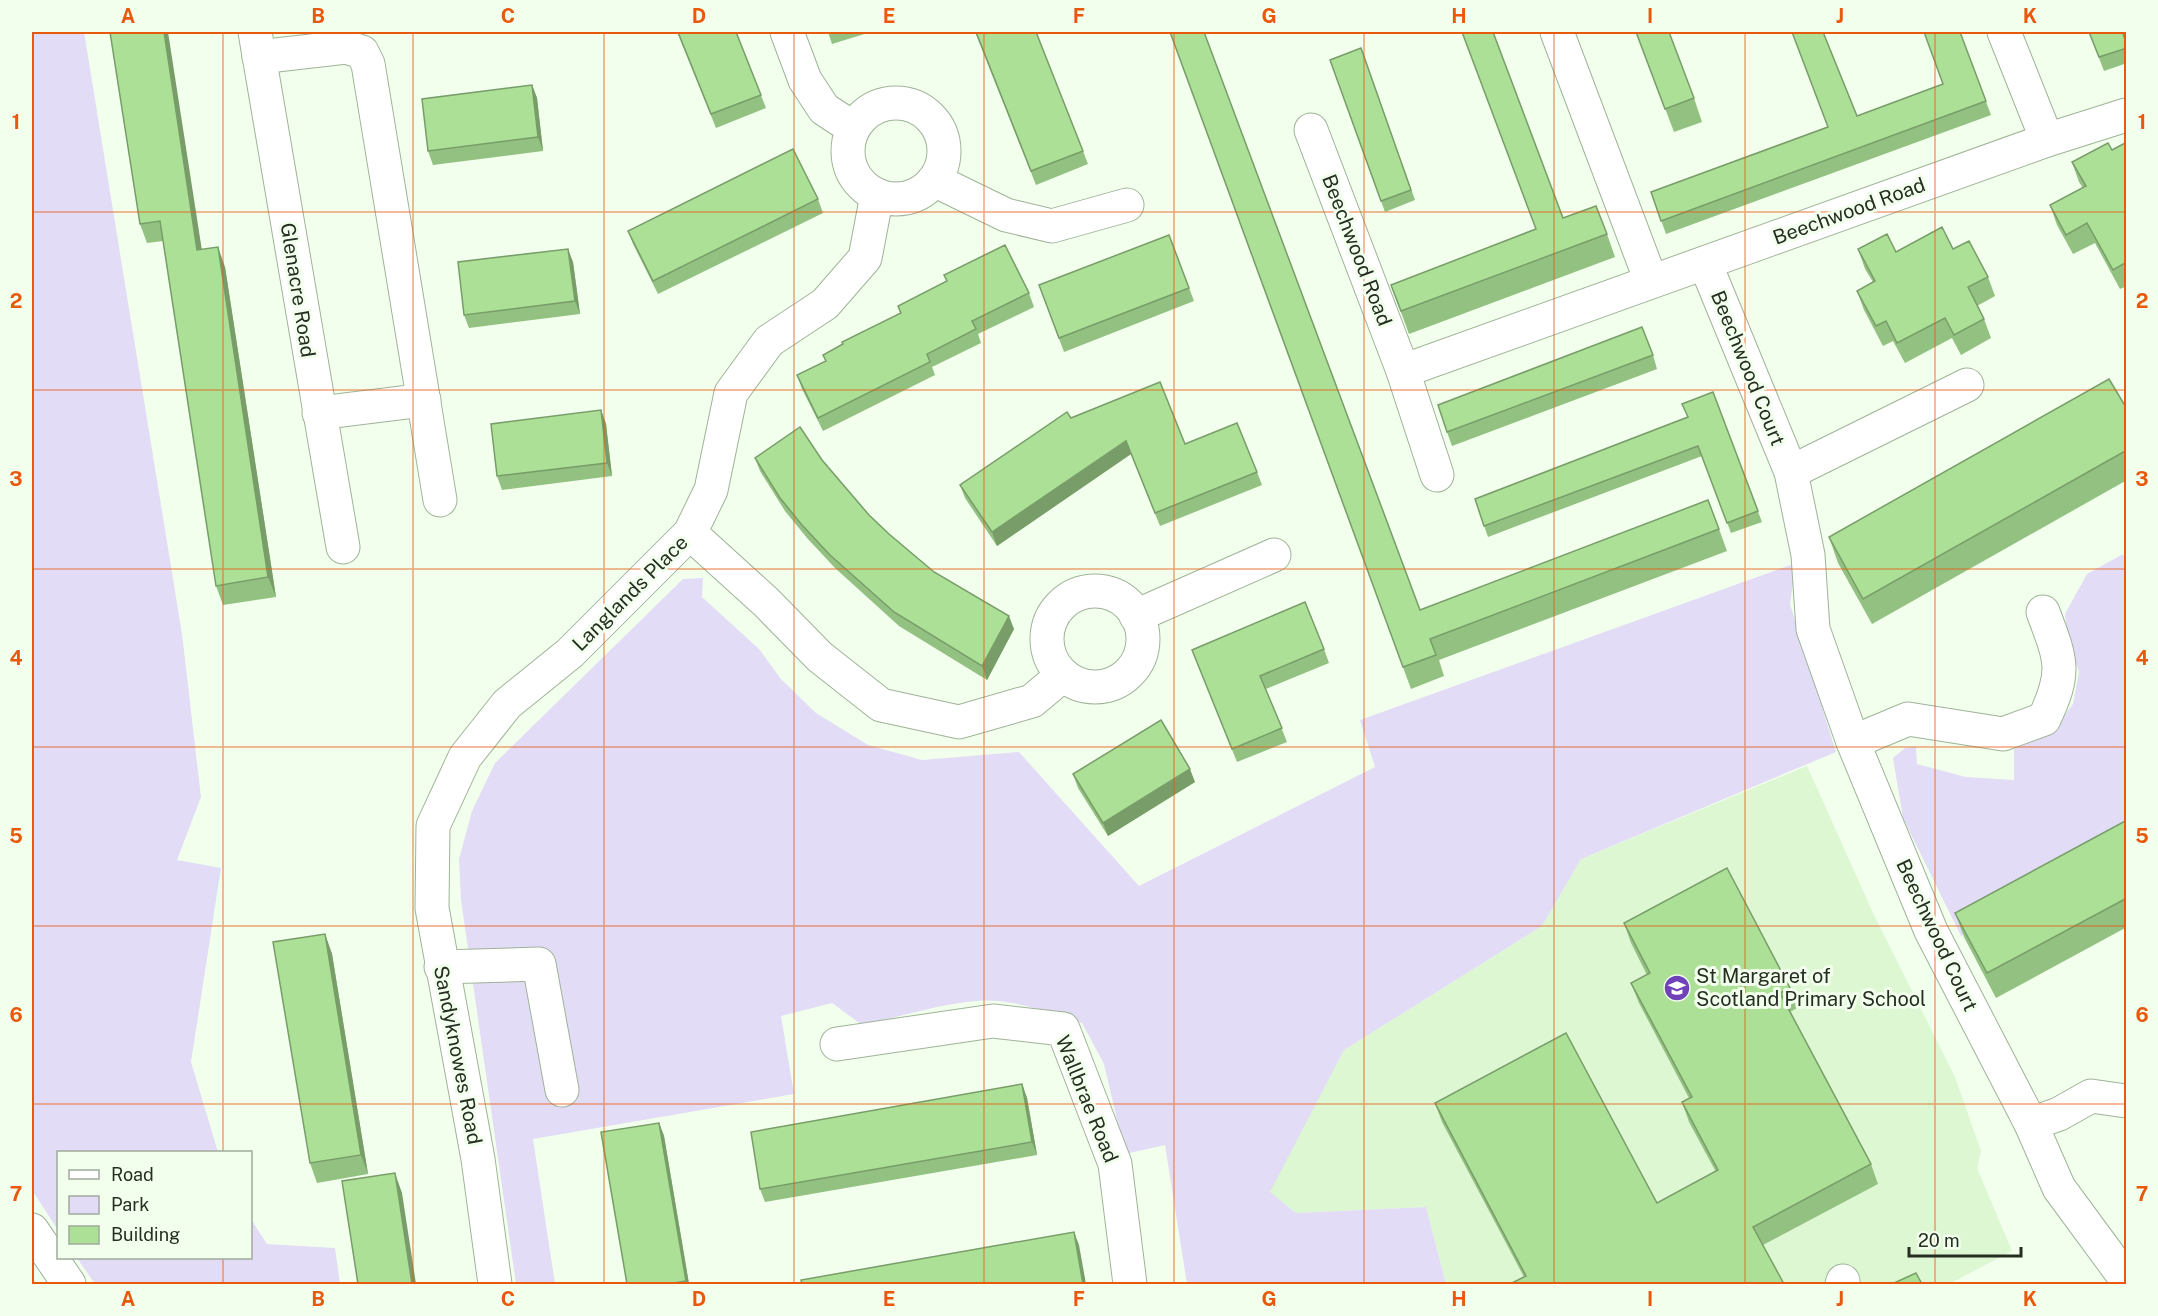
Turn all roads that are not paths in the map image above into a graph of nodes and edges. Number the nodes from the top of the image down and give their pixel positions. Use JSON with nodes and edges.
{"nodes":[{"id":1,"x":788,"y":32,"type":"edge"},
{"id":2,"x":1557,"y":32,"type":"edge"},
{"id":3,"x":2004,"y":32,"type":"edge"},
{"id":4,"x":257,"y":44,"type":"edge"},
{"id":5,"x":2127,"y":115,"type":"edge"},
{"id":6,"x":853,"y":128,"type":"junction"},
{"id":7,"x":1311,"y":130,"type":"dead end"},
{"id":8,"x":2048,"y":140,"type":"junction"},
{"id":9,"x":934,"y":180,"type":"junction"},
{"id":10,"x":877,"y":195,"type":"junction"},
{"id":11,"x":1127,"y":205,"type":"dead end"},
{"id":12,"x":1705,"y":263,"type":"junction"},
{"id":13,"x":1651,"y":281,"type":"junction"},
{"id":14,"x":1402,"y":371,"type":"junction"},
{"id":15,"x":1967,"y":385,"type":"dead end"},
{"id":16,"x":424,"y":400,"type":"junction"},
{"id":17,"x":319,"y":413,"type":"junction"},
{"id":18,"x":1791,"y":472,"type":"junction"},
{"id":19,"x":1437,"y":475,"type":"dead end"},
{"id":20,"x":440,"y":500,"type":"dead end"},
{"id":21,"x":690,"y":533,"type":"junction"},
{"id":22,"x":343,"y":547,"type":"dead end"},
{"id":23,"x":1274,"y":555,"type":"dead end"},
{"id":24,"x":2043,"y":612,"type":"dead end"},
{"id":25,"x":1136,"y":616,"type":"junction"},
{"id":26,"x":1063,"y":675,"type":"junction"},
{"id":27,"x":1853,"y":742,"type":"junction"},
{"id":28,"x":433,"y":826,"type":"joint"},
{"id":29,"x":441,"y":967,"type":"junction"},
{"id":30,"x":837,"y":1044,"type":"dead end"},
{"id":31,"x":562,"y":1090,"type":"dead end"},
{"id":32,"x":2127,"y":1101,"type":"edge"},
{"id":33,"x":2031,"y":1124,"type":"junction"},
{"id":34,"x":32,"y":1230,"type":"edge"},
{"id":35,"x":2127,"y":1279,"type":"edge"},
{"id":36,"x":69,"y":1284,"type":"edge"},
{"id":37,"x":495,"y":1284,"type":"edge"},
{"id":38,"x":1130,"y":1284,"type":"edge"}],
"edges":[{"from":1,"to":6,"type":"street"},
{"from":2,"to":13,"type":"street"},
{"from":3,"to":8,"type":"street"},
{"from":4,"to":16,"type":"street"},
{"from":4,"to":17,"type":"street","name":"Glenacre Road"},
{"from":5,"to":8,"type":"street","name":"Beechwood Road"},
{"from":6,"to":9,"type":"street"},
{"from":6,"to":10,"type":"street"},
{"from":7,"to":14,"type":"street","name":"Beechwood Road"},
{"from":8,"to":12,"type":"street","name":"Beechwood Road"},
{"from":9,"to":10,"type":"street"},
{"from":9,"to":11,"type":"street"},
{"from":10,"to":21,"type":"street","name":"Langlands Place"},
{"from":12,"to":13,"type":"street","name":"Beechwood Road"},
{"from":12,"to":18,"type":"street","name":"Beechwood Court"},
{"from":13,"to":14,"type":"street","name":"Beechwood Road"},
{"from":14,"to":19,"type":"street","name":"Beechwood Road"},
{"from":15,"to":18,"type":"street"},
{"from":16,"to":17,"type":"street"},
{"from":16,"to":20,"type":"street"},
{"from":17,"to":22,"type":"street","name":"Glenacre Road"},
{"from":18,"to":27,"type":"street","name":"Beechwood Court"},
{"from":21,"to":26,"type":"street"},
{"from":21,"to":28,"type":"street","name":"Langlands Place"},
{"from":23,"to":25,"type":"street"},
{"from":24,"to":27,"type":"street"},
{"from":25,"to":26,"type":"street"},
{"from":25,"to":26,"type":"street"},
{"from":27,"to":33,"type":"street","name":"Beechwood Court"},
{"from":28,"to":29,"type":"street","name":"Sandyknowes Road"},
{"from":29,"to":31,"type":"street"},
{"from":29,"to":37,"type":"street","name":"Sandyknowes Road"},
{"from":30,"to":38,"type":"street","name":"Wallbrae Road"},
{"from":32,"to":33,"type":"street"},
{"from":33,"to":35,"type":"street","name":"Beechwood Court"},
{"from":34,"to":36,"type":"street"}]}
